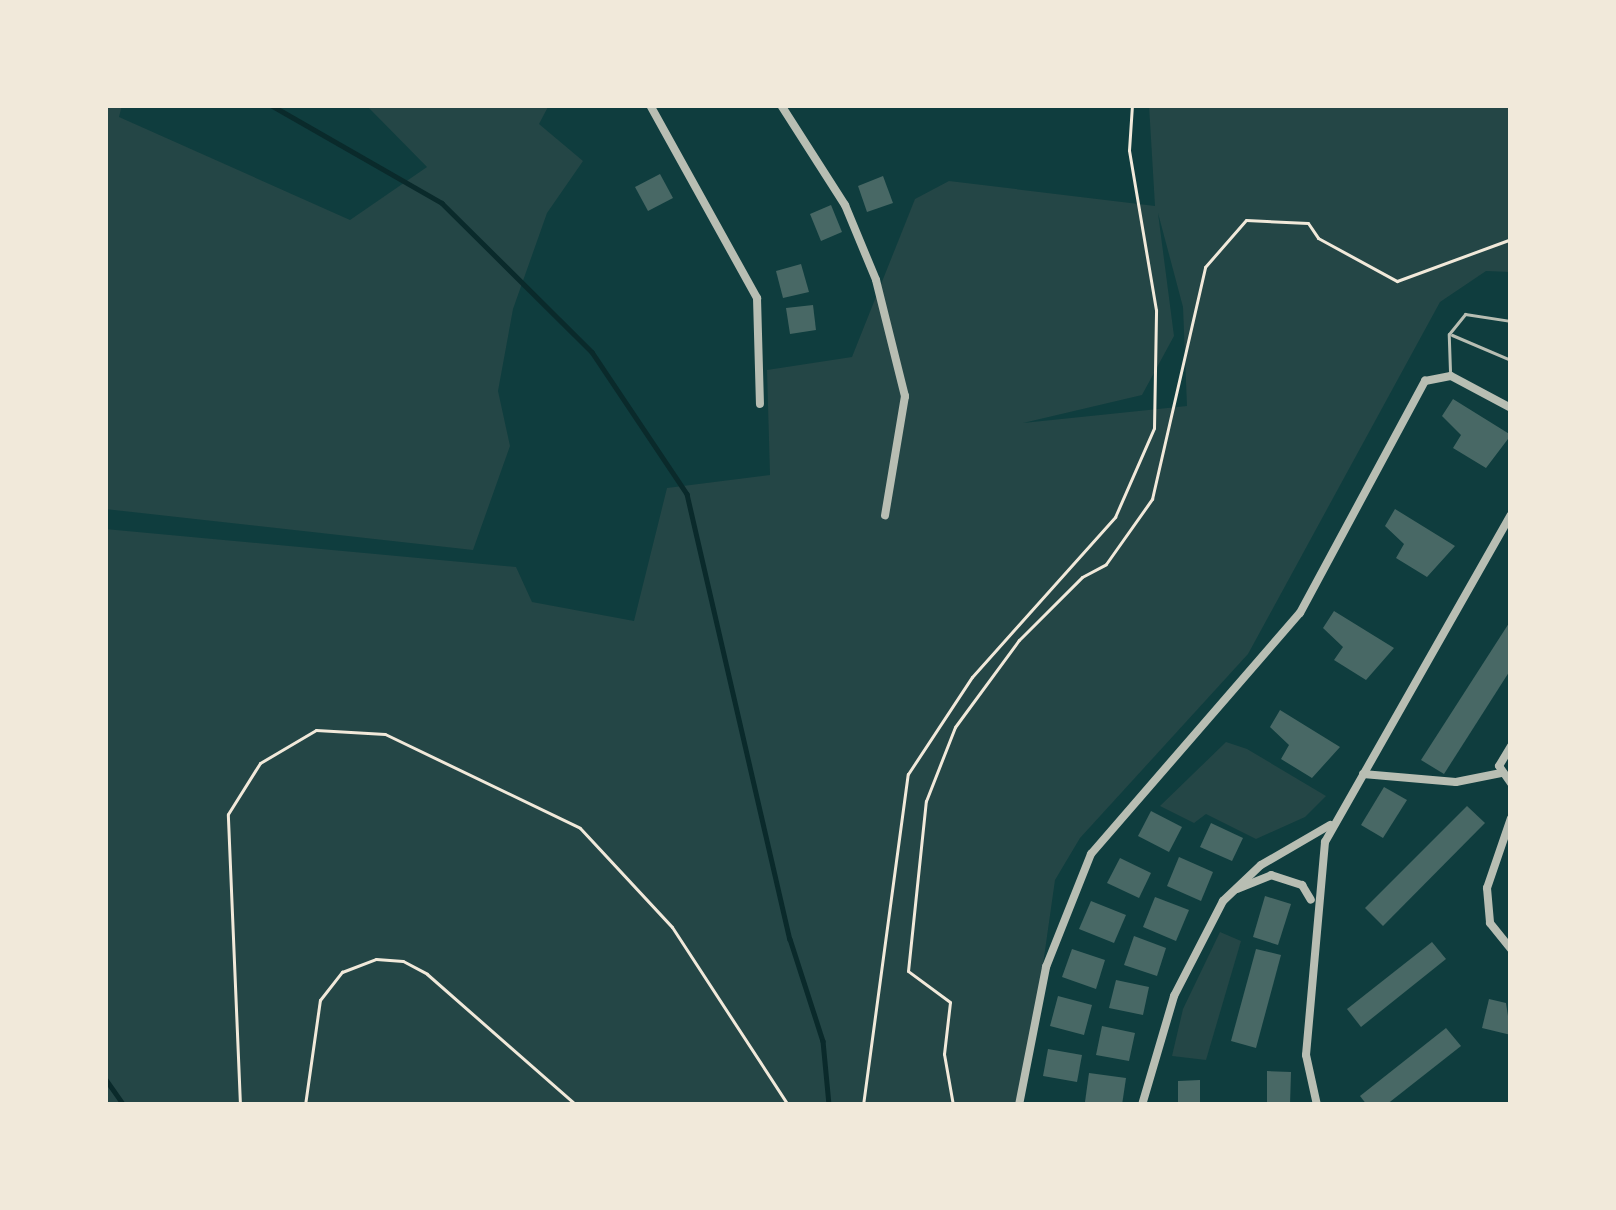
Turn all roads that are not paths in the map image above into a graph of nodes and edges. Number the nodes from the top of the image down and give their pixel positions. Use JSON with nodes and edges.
{"nodes":[{"id":1,"x":650,"y":105,"type":"edge"},
{"id":2,"x":781,"y":105,"type":"edge"},
{"id":3,"x":1511,"y":321,"type":"edge"},
{"id":4,"x":1449,"y":334,"type":"junction"},
{"id":5,"x":1511,"y":359,"type":"edge"},
{"id":6,"x":1451,"y":376,"type":"junction"},
{"id":7,"x":760,"y":404,"type":"dead end"},
{"id":8,"x":1511,"y":408,"type":"edge"},
{"id":9,"x":885,"y":515,"type":"dead end"},
{"id":10,"x":1511,"y":515,"type":"edge"},
{"id":11,"x":1511,"y":746,"type":"edge"},
{"id":12,"x":1501,"y":773,"type":"junction"},
{"id":13,"x":1363,"y":774,"type":"junction"},
{"id":14,"x":1511,"y":782,"type":"edge"},
{"id":15,"x":1340,"y":815,"type":"junction"},
{"id":16,"x":1511,"y":818,"type":"edge"},
{"id":17,"x":1231,"y":892,"type":"junction"},
{"id":18,"x":1314,"y":907,"type":"junction"},
{"id":19,"x":1511,"y":949,"type":"edge"},
{"id":20,"x":1019,"y":1105,"type":"edge"},
{"id":21,"x":1142,"y":1105,"type":"edge"},
{"id":22,"x":1317,"y":1105,"type":"edge"}],
"edges":[{"from":1,"to":7,"type":"street"},
{"from":2,"to":9,"type":"street"},
{"from":3,"to":4,"type":"lane"},
{"from":4,"to":5,"type":"lane"},
{"from":4,"to":6,"type":"lane"},
{"from":6,"to":8,"type":"street"},
{"from":6,"to":20,"type":"street"},
{"from":10,"to":13,"type":"street"},
{"from":11,"to":12,"type":"street"},
{"from":12,"to":13,"type":"street"},
{"from":12,"to":14,"type":"street"},
{"from":13,"to":15,"type":"street"},
{"from":15,"to":17,"type":"street"},
{"from":15,"to":18,"type":"street"},
{"from":16,"to":19,"type":"street"},
{"from":17,"to":18,"type":"street"},
{"from":17,"to":21,"type":"street"},
{"from":18,"to":22,"type":"street"}]}
